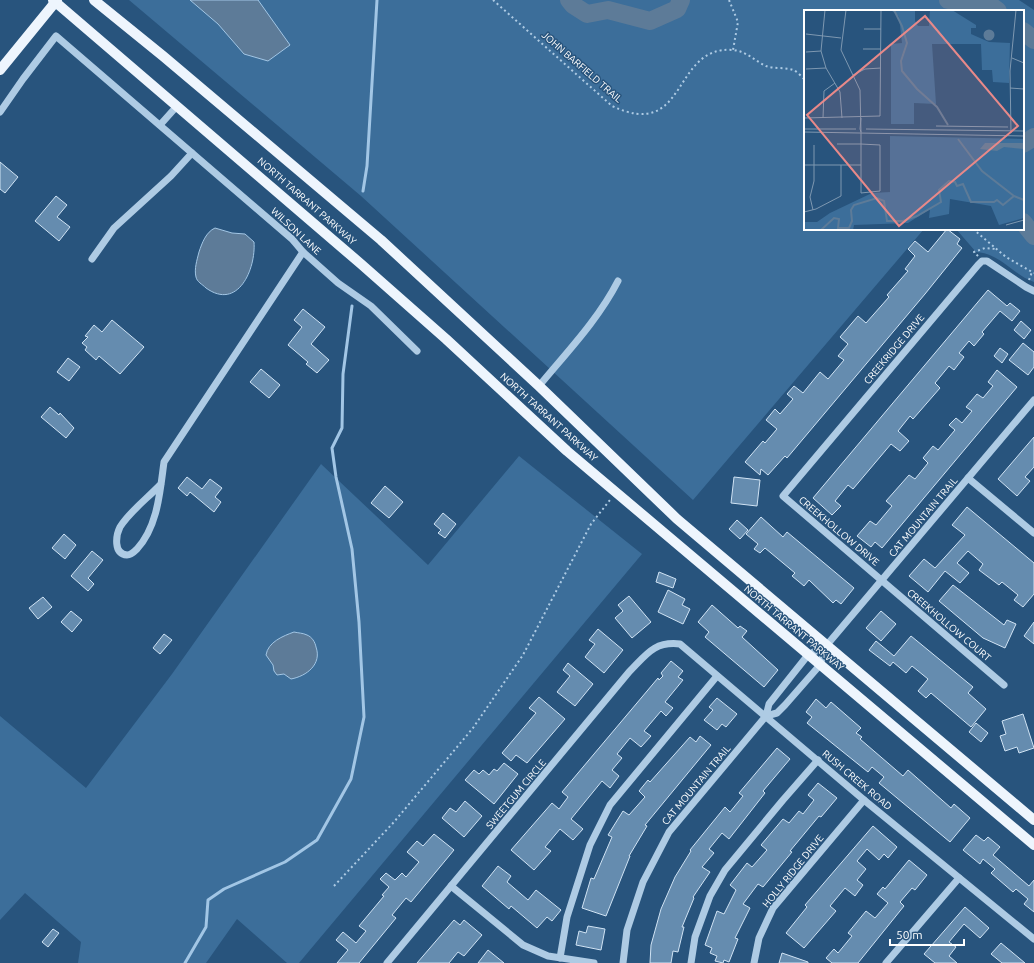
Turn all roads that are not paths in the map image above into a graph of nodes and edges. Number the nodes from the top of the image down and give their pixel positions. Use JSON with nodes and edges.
{"nodes":[{"id":1,"x":94,"y":0,"type":"edge"},
{"id":2,"x":55,"y":1,"type":"edge"},
{"id":3,"x":0,"y":70,"type":"edge"},
{"id":4,"x":177,"y":106,"type":"junction"},
{"id":5,"x":0,"y":112,"type":"edge"},
{"id":6,"x":160,"y":125,"type":"junction"},
{"id":7,"x":192,"y":153,"type":"junction"},
{"id":8,"x":303,"y":252,"type":"junction"},
{"id":9,"x":92,"y":260,"type":"dead end"},
{"id":10,"x":618,"y":281,"type":"dead end"},
{"id":11,"x":1034,"y":290,"type":"edge"},
{"id":12,"x":417,"y":351,"type":"dead end"},
{"id":13,"x":538,"y":386,"type":"junction"},
{"id":14,"x":1034,"y":400,"type":"edge"},
{"id":15,"x":968,"y":478,"type":"junction"},
{"id":16,"x":161,"y":484,"type":"junction"},
{"id":17,"x":783,"y":496,"type":"joint"},
{"id":18,"x":1034,"y":533,"type":"edge"},
{"id":19,"x":882,"y":580,"type":"junction"},
{"id":20,"x":665,"y":643,"type":"joint"},
{"id":21,"x":826,"y":646,"type":"junction"},
{"id":22,"x":808,"y":655,"type":"junction"},
{"id":23,"x":820,"y":665,"type":"junction"},
{"id":24,"x":717,"y":676,"type":"junction"},
{"id":25,"x":1004,"y":685,"type":"dead end"},
{"id":26,"x":766,"y":716,"type":"junction"},
{"id":27,"x":818,"y":760,"type":"junction"},
{"id":28,"x":864,"y":800,"type":"junction"},
{"id":29,"x":1034,"y":820,"type":"edge"},
{"id":30,"x":1034,"y":845,"type":"edge"},
{"id":31,"x":959,"y":878,"type":"junction"},
{"id":32,"x":451,"y":886,"type":"junction"},
{"id":33,"x":1034,"y":939,"type":"edge"},
{"id":34,"x":561,"y":960,"type":"edge"},
{"id":35,"x":387,"y":963,"type":"edge"},
{"id":36,"x":594,"y":963,"type":"edge"},
{"id":37,"x":623,"y":963,"type":"edge"},
{"id":38,"x":691,"y":963,"type":"edge"},
{"id":39,"x":754,"y":963,"type":"edge"},
{"id":40,"x":886,"y":963,"type":"edge"}],
"edges":[{"from":1,"to":13,"type":"main road","name":"NORTH TARRANT PARKWAY"},
{"from":2,"to":3,"type":"main road"},
{"from":2,"to":4,"type":"main road","name":"NORTH TARRANT PARKWAY"},
{"from":4,"to":6,"type":"street"},
{"from":4,"to":22,"type":"main road","name":"NORTH TARRANT PARKWAY"},
{"from":5,"to":6,"type":"street","name":"WILSON LANE"},
{"from":6,"to":7,"type":"street","name":"WILSON LANE"},
{"from":7,"to":8,"type":"street","name":"WILSON LANE"},
{"from":7,"to":9,"type":"street"},
{"from":8,"to":12,"type":"street","name":"WILSON LANE"},
{"from":8,"to":16,"type":"street"},
{"from":10,"to":13,"type":"street"},
{"from":11,"to":17,"type":"street","name":"CREEKRIDGE DRIVE"},
{"from":13,"to":21,"type":"main road","name":"NORTH TARRANT PARKWAY"},
{"from":14,"to":15,"type":"street","name":"CAT MOUNTAIN TRAIL"},
{"from":15,"to":18,"type":"street"},
{"from":15,"to":19,"type":"street","name":"CAT MOUNTAIN TRAIL"},
{"from":16,"to":16,"type":"street"},
{"from":17,"to":19,"type":"street","name":"CREEKHOLLOW DRIVE"},
{"from":19,"to":21,"type":"street","name":"CAT MOUNTAIN TRAIL"},
{"from":19,"to":25,"type":"street","name":"CREEKHOLLOW COURT"},
{"from":20,"to":24,"type":"street","name":"RUSH CREEK ROAD"},
{"from":20,"to":32,"type":"street","name":"SWEETGUM CIRCLE"},
{"from":21,"to":22,"type":"street","name":"CAT MOUNTAIN TRAIL"},
{"from":21,"to":23,"type":"street","name":"CAT MOUNTAIN TRAIL"},
{"from":21,"to":29,"type":"main road","name":"NORTH TARRANT PARKWAY"},
{"from":22,"to":23,"type":"main road","name":"NORTH TARRANT PARKWAY"},
{"from":22,"to":26,"type":"street","name":"CAT MOUNTAIN TRAIL"},
{"from":23,"to":26,"type":"street","name":"CAT MOUNTAIN TRAIL"},
{"from":23,"to":30,"type":"main road","name":"NORTH TARRANT PARKWAY"},
{"from":24,"to":26,"type":"street","name":"RUSH CREEK ROAD"},
{"from":24,"to":34,"type":"street"},
{"from":26,"to":27,"type":"street","name":"RUSH CREEK ROAD"},
{"from":26,"to":37,"type":"street","name":"CAT MOUNTAIN TRAIL"},
{"from":27,"to":28,"type":"street","name":"RUSH CREEK ROAD"},
{"from":27,"to":38,"type":"street"},
{"from":28,"to":31,"type":"street","name":"RUSH CREEK ROAD"},
{"from":28,"to":39,"type":"street","name":"HOLLY RIDGE DRIVE"},
{"from":31,"to":33,"type":"street","name":"RUSH CREEK ROAD"},
{"from":31,"to":40,"type":"street"},
{"from":32,"to":34,"type":"street"},
{"from":32,"to":35,"type":"street","name":"SWEETGUM CIRCLE"},
{"from":34,"to":36,"type":"street"}]}
